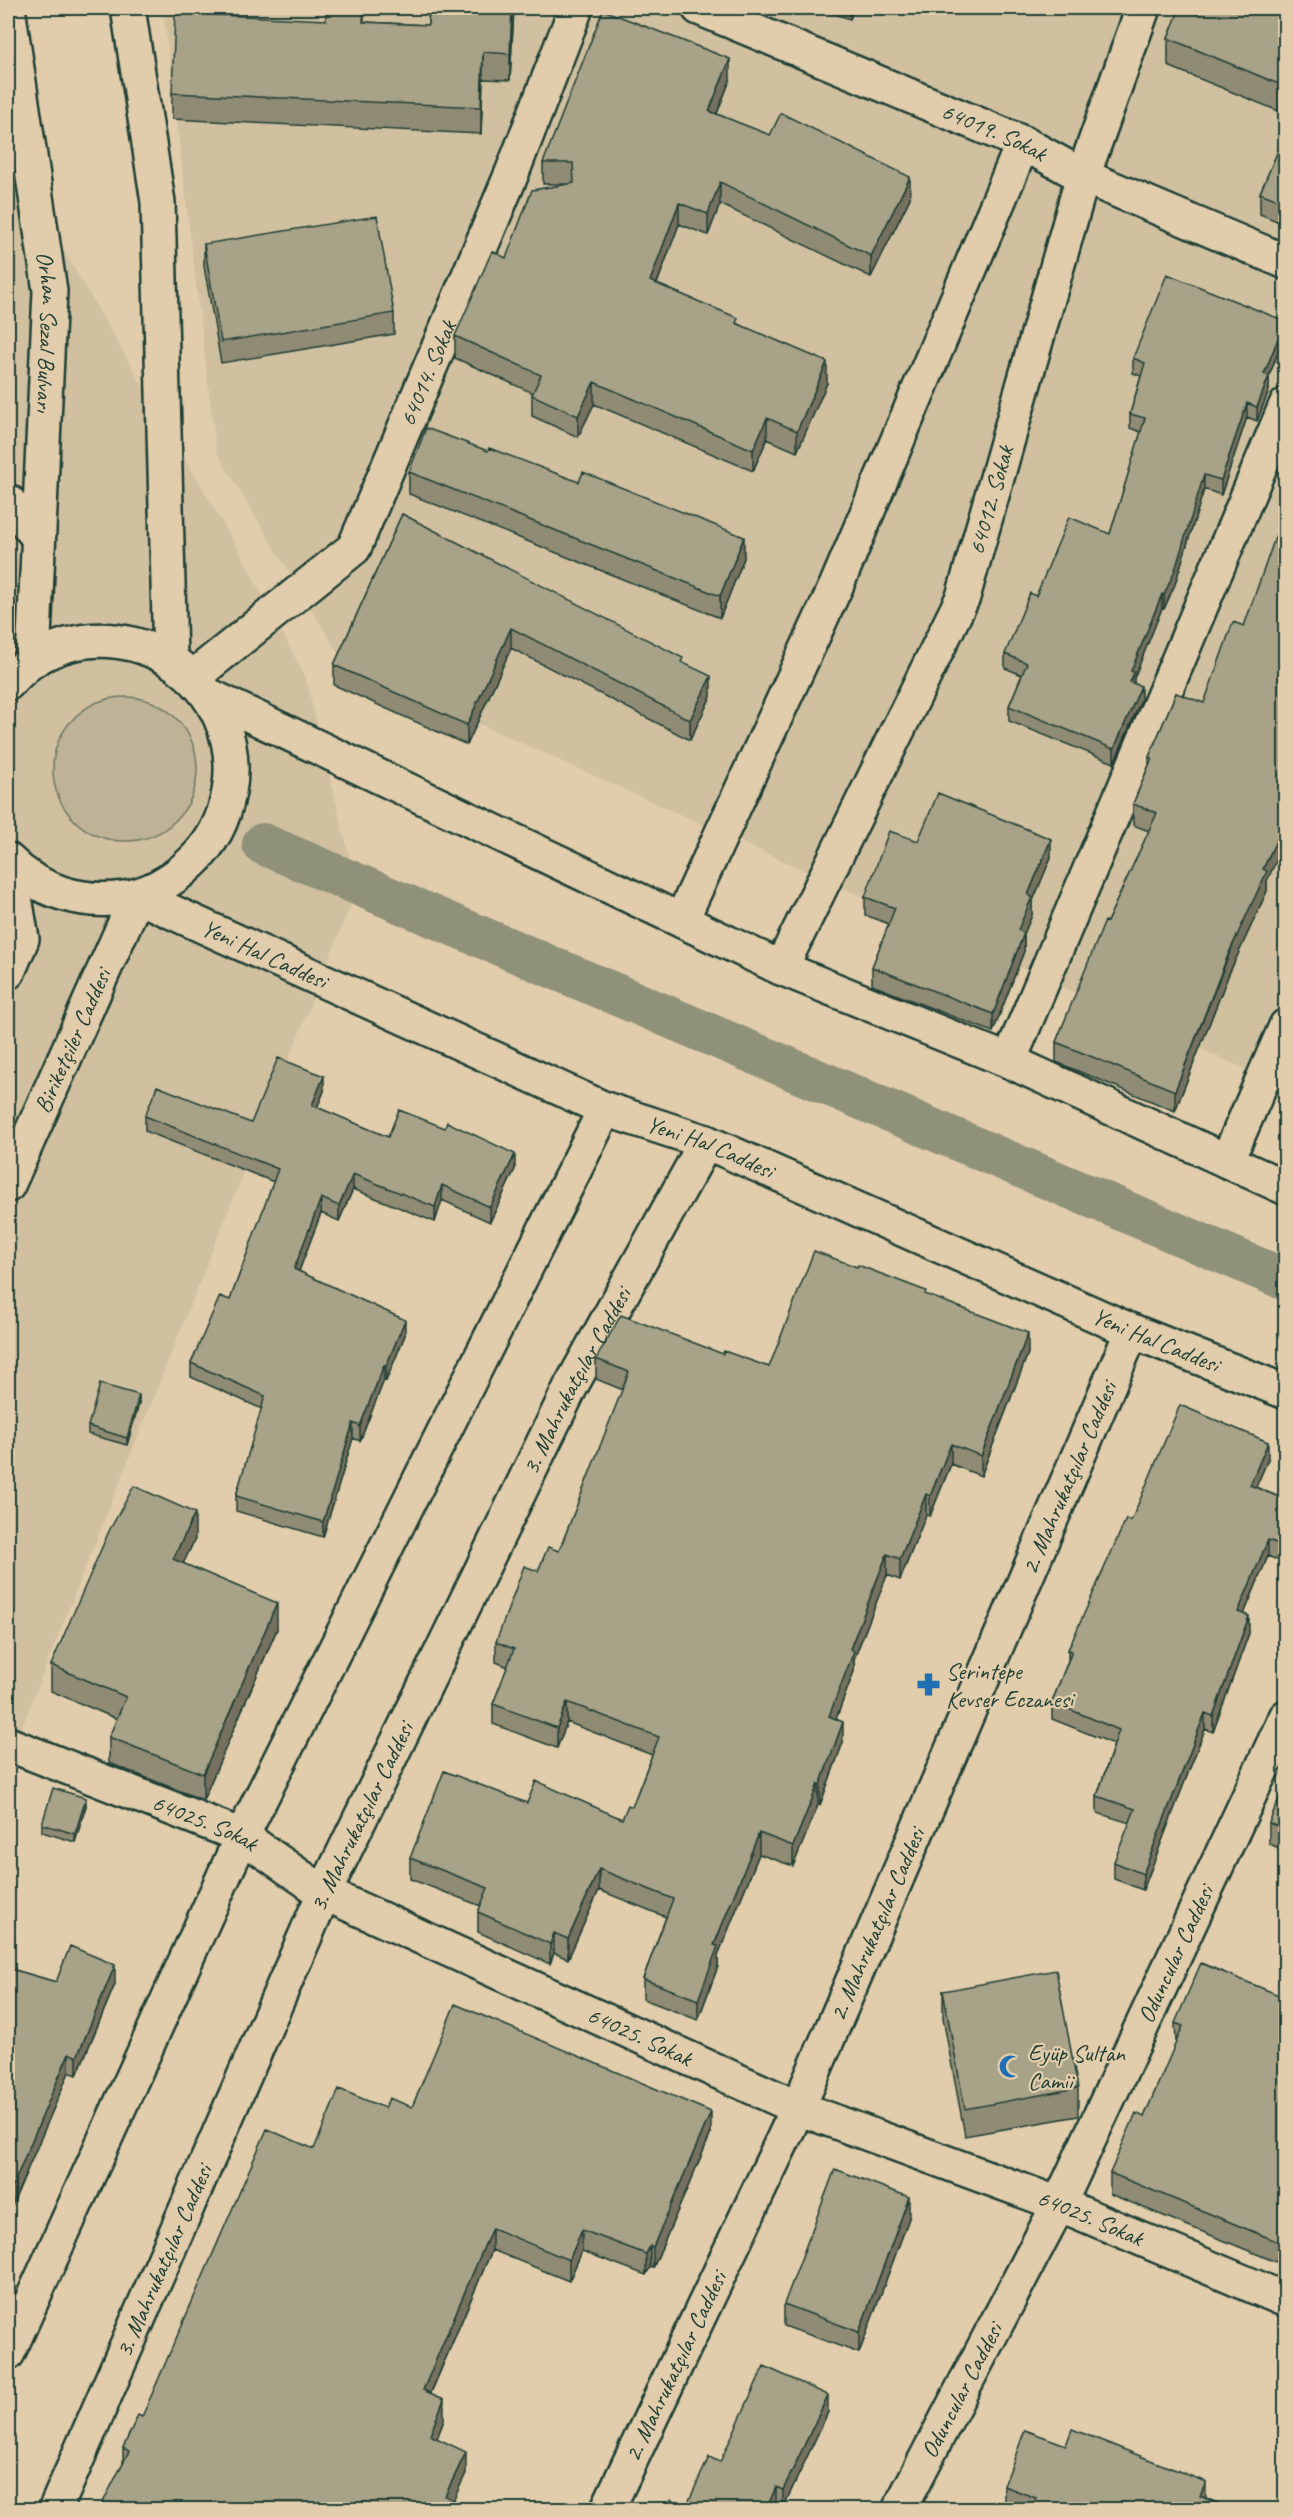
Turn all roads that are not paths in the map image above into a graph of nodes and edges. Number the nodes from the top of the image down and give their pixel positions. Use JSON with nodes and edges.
{"nodes":[{"id":1,"x":8,"y":8,"type":"edge"},
{"id":2,"x":128,"y":8,"type":"edge"},
{"id":3,"x":576,"y":8,"type":"edge"},
{"id":4,"x":699,"y":8,"type":"edge"},
{"id":5,"x":1143,"y":8,"type":"edge"},
{"id":6,"x":1023,"y":143,"type":"junction"},
{"id":7,"x":19,"y":156,"type":"edge"},
{"id":8,"x":1083,"y":176,"type":"junction"},
{"id":9,"x":1286,"y":262,"type":"edge"},
{"id":10,"x":1286,"y":405,"type":"edge"},
{"id":11,"x":8,"y":501,"type":"edge"},
{"id":12,"x":38,"y":537,"type":"junction"},
{"id":13,"x":33,"y":660,"type":"junction"},
{"id":14,"x":191,"y":677,"type":"junction"},
{"id":15,"x":8,"y":683,"type":"edge"},
{"id":16,"x":8,"y":861,"type":"edge"},
{"id":17,"x":137,"y":896,"type":"junction"},
{"id":18,"x":682,"y":919,"type":"junction"},
{"id":19,"x":781,"y":968,"type":"junction"},
{"id":20,"x":8,"y":972,"type":"edge"},
{"id":21,"x":1286,"y":1026,"type":"edge"},
{"id":22,"x":1009,"y":1061,"type":"junction"},
{"id":23,"x":605,"y":1109,"type":"junction"},
{"id":24,"x":706,"y":1142,"type":"junction"},
{"id":25,"x":1227,"y":1161,"type":"junction"},
{"id":26,"x":8,"y":1185,"type":"edge"},
{"id":27,"x":1286,"y":1188,"type":"edge"},
{"id":28,"x":1132,"y":1331,"type":"junction"},
{"id":29,"x":1286,"y":1392,"type":"edge"},
{"id":30,"x":1286,"y":1717,"type":"edge"},
{"id":31,"x":8,"y":1744,"type":"edge"},
{"id":32,"x":242,"y":1836,"type":"junction"},
{"id":33,"x":324,"y":1893,"type":"junction"},
{"id":34,"x":798,"y":2108,"type":"junction"},
{"id":35,"x":1059,"y":2204,"type":"junction"},
{"id":36,"x":1286,"y":2300,"type":"edge"},
{"id":37,"x":8,"y":2353,"type":"edge"},
{"id":38,"x":55,"y":2510,"type":"edge"},
{"id":39,"x":607,"y":2510,"type":"edge"},
{"id":40,"x":899,"y":2510,"type":"edge"}],
"edges":[{"from":1,"to":7,"type":"street","name":"Orhan Sezal Bulvarı"},
{"from":2,"to":14,"type":"street"},
{"from":3,"to":14,"type":"street","name":"64014. Sokak"},
{"from":4,"to":6,"type":"street","name":"64019. Sokak"},
{"from":5,"to":8,"type":"street","name":"64012. Sokak"},
{"from":6,"to":8,"type":"street","name":"64019. Sokak"},
{"from":6,"to":18,"type":"street"},
{"from":7,"to":12,"type":"street","name":"Orhan Sezal Bulvarı"},
{"from":8,"to":9,"type":"street","name":"64019. Sokak"},
{"from":8,"to":19,"type":"street","name":"64012. Sokak"},
{"from":10,"to":22,"type":"street"},
{"from":11,"to":12,"type":"street"},
{"from":12,"to":13,"type":"street","name":"Orhan Sezal Bulvarı"},
{"from":13,"to":14,"type":"street"},
{"from":13,"to":15,"type":"street"},
{"from":14,"to":17,"type":"street"},
{"from":14,"to":18,"type":"street"},
{"from":16,"to":17,"type":"street"},
{"from":16,"to":20,"type":"street"},
{"from":17,"to":23,"type":"street","name":"Yeni Hal Caddesi"},
{"from":17,"to":26,"type":"street","name":"Biriketçiler Caddesi"},
{"from":18,"to":19,"type":"street"},
{"from":19,"to":22,"type":"street"},
{"from":21,"to":25,"type":"street"},
{"from":22,"to":25,"type":"street"},
{"from":23,"to":24,"type":"street","name":"Yeni Hal Caddesi"},
{"from":23,"to":32,"type":"street"},
{"from":24,"to":28,"type":"street","name":"Yeni Hal Caddesi"},
{"from":24,"to":33,"type":"street","name":"3. Mahrukatçılar Caddesi"},
{"from":25,"to":27,"type":"street"},
{"from":28,"to":29,"type":"street","name":"Yeni Hal Caddesi"},
{"from":28,"to":34,"type":"street","name":"2. Mahrukatçılar Caddesi"},
{"from":30,"to":35,"type":"street","name":"Oduncular Caddesi"},
{"from":31,"to":32,"type":"street","name":"64025. Sokak"},
{"from":32,"to":33,"type":"street","name":"64025. Sokak"},
{"from":32,"to":37,"type":"street"},
{"from":33,"to":34,"type":"street","name":"64025. Sokak"},
{"from":33,"to":38,"type":"street","name":"3. Mahrukatçılar Caddesi"},
{"from":34,"to":35,"type":"street","name":"64025. Sokak"},
{"from":34,"to":39,"type":"street","name":"2. Mahrukatçılar Caddesi"},
{"from":35,"to":36,"type":"street","name":"64025. Sokak"},
{"from":35,"to":40,"type":"street","name":"Oduncular Caddesi"}]}
